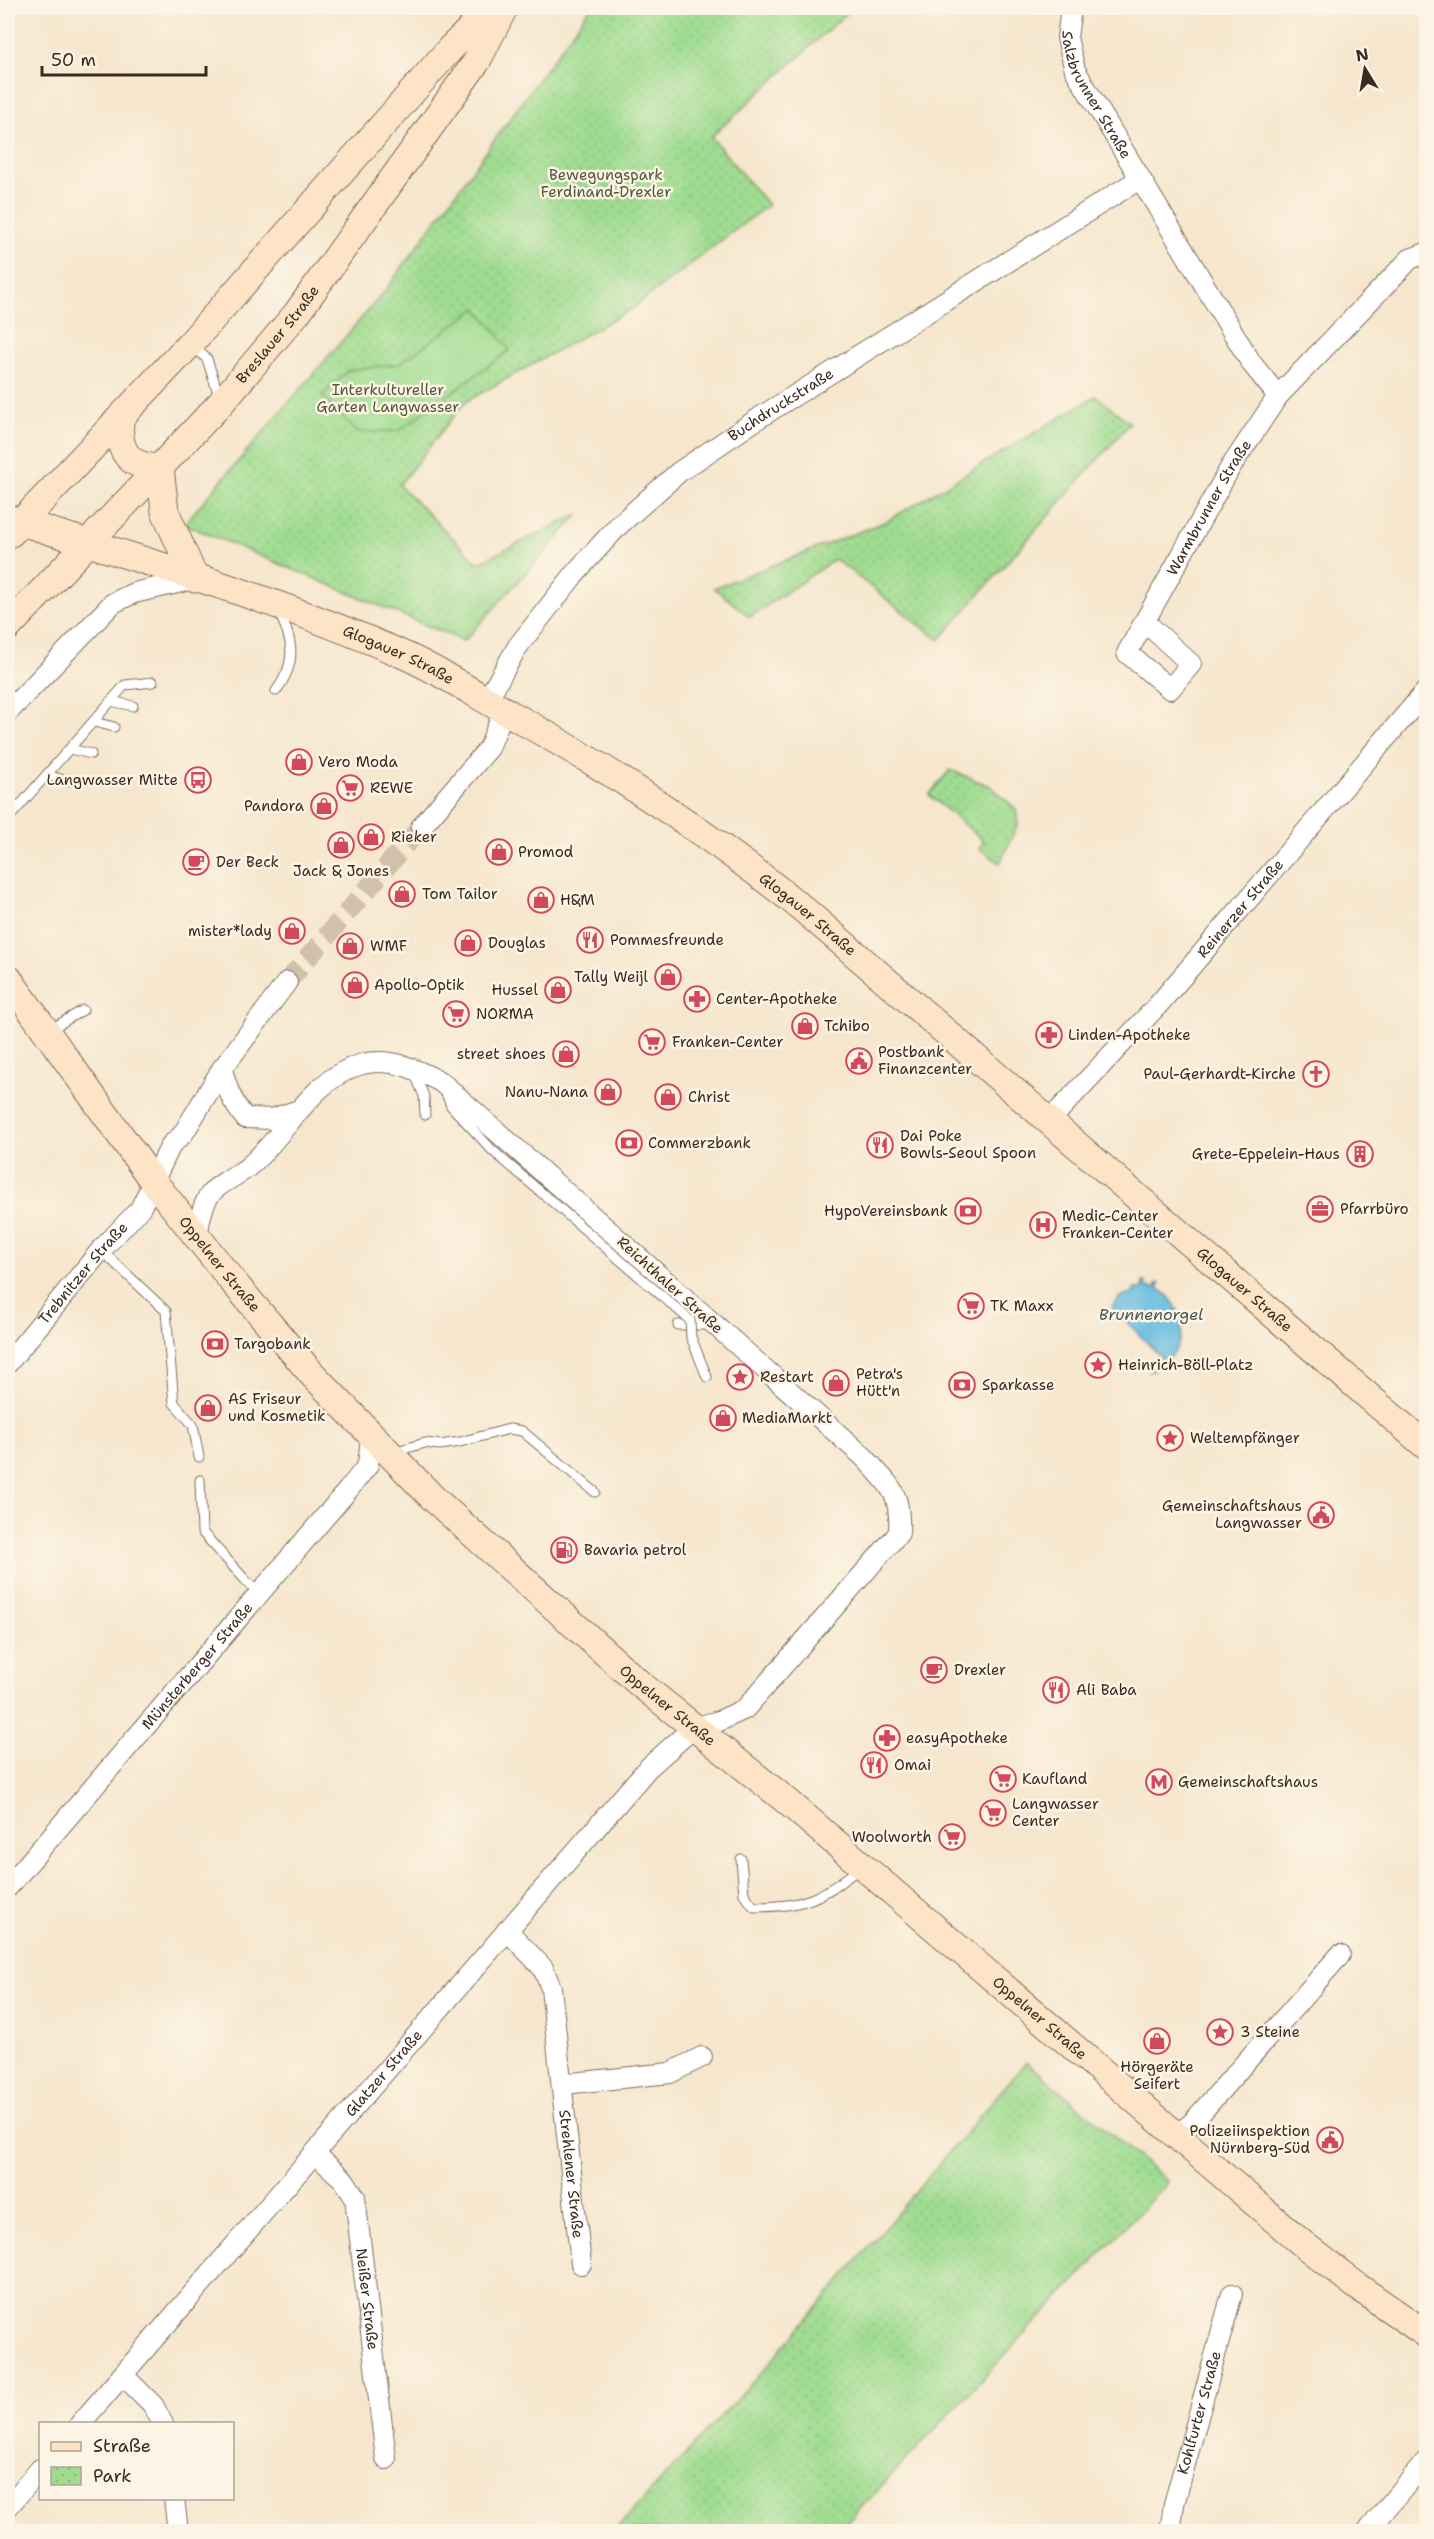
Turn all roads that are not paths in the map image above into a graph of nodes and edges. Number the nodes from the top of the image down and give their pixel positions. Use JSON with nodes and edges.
{"nodes":[{"id":1,"x":492,"y":8,"type":"edge"},
{"id":2,"x":504,"y":8,"type":"edge"},
{"id":3,"x":1071,"y":8,"type":"edge"},
{"id":4,"x":1138,"y":180,"type":"junction"},
{"id":5,"x":1426,"y":253,"type":"edge"},
{"id":6,"x":190,"y":344,"type":"junction"},
{"id":7,"x":1278,"y":396,"type":"junction"},
{"id":8,"x":220,"y":405,"type":"junction"},
{"id":9,"x":120,"y":419,"type":"junction"},
{"id":10,"x":160,"y":468,"type":"junction"},
{"id":11,"x":12,"y":526,"type":"edge"},
{"id":12,"x":88,"y":544,"type":"junction"},
{"id":13,"x":195,"y":579,"type":"junction"},
{"id":14,"x":275,"y":605,"type":"junction"},
{"id":15,"x":1145,"y":622,"type":"dead end"},
{"id":16,"x":8,"y":627,"type":"edge"},
{"id":17,"x":153,"y":682,"type":"dead end"},
{"id":18,"x":276,"y":691,"type":"dead end"},
{"id":19,"x":1426,"y":692,"type":"edge"},
{"id":20,"x":111,"y":701,"type":"junction"},
{"id":21,"x":495,"y":705,"type":"junction"},
{"id":22,"x":133,"y":706,"type":"dead end"},
{"id":23,"x":8,"y":712,"type":"edge"},
{"id":24,"x":94,"y":722,"type":"junction"},
{"id":25,"x":114,"y":727,"type":"dead end"},
{"id":26,"x":70,"y":749,"type":"junction"},
{"id":27,"x":91,"y":754,"type":"dead end"},
{"id":28,"x":47,"y":776,"type":"junction"},
{"id":29,"x":68,"y":781,"type":"dead end"},
{"id":30,"x":8,"y":819,"type":"edge"},
{"id":31,"x":421,"y":827,"type":"tunnel mouth"},
{"id":32,"x":8,"y":978,"type":"edge"},
{"id":33,"x":287,"y":982,"type":"tunnel mouth"},
{"id":34,"x":83,"y":1010,"type":"dead end"},
{"id":35,"x":46,"y":1032,"type":"junction"},
{"id":36,"x":412,"y":1067,"type":"junction"},
{"id":37,"x":222,"y":1070,"type":"junction"},
{"id":38,"x":441,"y":1082,"type":"junction"},
{"id":39,"x":302,"y":1109,"type":"junction"},
{"id":40,"x":425,"y":1115,"type":"dead end"},
{"id":41,"x":1049,"y":1121,"type":"junction"},
{"id":42,"x":153,"y":1181,"type":"junction"},
{"id":43,"x":197,"y":1238,"type":"junction"},
{"id":44,"x":101,"y":1250,"type":"junction"},
{"id":45,"x":678,"y":1325,"type":"dead end"},
{"id":46,"x":714,"y":1325,"type":"junction"},
{"id":47,"x":8,"y":1363,"type":"edge"},
{"id":48,"x":706,"y":1377,"type":"dead end"},
{"id":49,"x":379,"y":1445,"type":"junction"},
{"id":50,"x":1426,"y":1446,"type":"edge"},
{"id":51,"x":199,"y":1457,"type":"dead end"},
{"id":52,"x":200,"y":1480,"type":"dead end"},
{"id":53,"x":595,"y":1492,"type":"dead end"},
{"id":54,"x":261,"y":1593,"type":"junction"},
{"id":55,"x":693,"y":1728,"type":"junction"},
{"id":56,"x":741,"y":1859,"type":"dead end"},
{"id":57,"x":863,"y":1866,"type":"junction"},
{"id":58,"x":8,"y":1887,"type":"edge"},
{"id":59,"x":507,"y":1930,"type":"junction"},
{"id":60,"x":1340,"y":1955,"type":"dead end"},
{"id":61,"x":702,"y":2057,"type":"dead end"},
{"id":62,"x":563,"y":2084,"type":"junction"},
{"id":63,"x":1176,"y":2136,"type":"junction"},
{"id":64,"x":315,"y":2154,"type":"junction"},
{"id":65,"x":581,"y":2264,"type":"dead end"},
{"id":66,"x":1232,"y":2294,"type":"dead end"},
{"id":67,"x":1426,"y":2334,"type":"edge"},
{"id":68,"x":123,"y":2375,"type":"junction"},
{"id":69,"x":82,"y":2422,"type":"edge"},
{"id":70,"x":162,"y":2422,"type":"edge"},
{"id":71,"x":386,"y":2459,"type":"dead end"},
{"id":72,"x":1426,"y":2461,"type":"edge"},
{"id":73,"x":39,"y":2470,"type":"edge"},
{"id":74,"x":174,"y":2500,"type":"edge"},
{"id":75,"x":8,"y":2507,"type":"edge"},
{"id":76,"x":1369,"y":2531,"type":"edge"},
{"id":77,"x":178,"y":2532,"type":"edge"},
{"id":78,"x":1170,"y":2532,"type":"edge"}],
"edges":[{"from":1,"to":6,"type":"street"},
{"from":2,"to":8,"type":"street","name":"Breslauer Straße"},
{"from":3,"to":4,"type":"street","name":"Salzbrunner Straße"},
{"from":4,"to":7,"type":"street"},
{"from":4,"to":21,"type":"street","name":"Buchdruckstraße"},
{"from":5,"to":7,"type":"street","name":"Warmbrunner Straße"},
{"from":6,"to":8,"type":"lane"},
{"from":6,"to":9,"type":"street"},
{"from":7,"to":15,"type":"street","name":"Warmbrunner Straße"},
{"from":8,"to":10,"type":"street","name":"Breslauer Straße"},
{"from":9,"to":10,"type":"street"},
{"from":9,"to":11,"type":"street"},
{"from":10,"to":12,"type":"street","name":"Breslauer Straße"},
{"from":10,"to":13,"type":"street"},
{"from":11,"to":12,"type":"street","name":"Glogauer Straße"},
{"from":12,"to":13,"type":"street","name":"Glogauer Straße"},
{"from":12,"to":16,"type":"street","name":"Breslauer Straße"},
{"from":13,"to":14,"type":"street","name":"Glogauer Straße"},
{"from":13,"to":23,"type":"street"},
{"from":14,"to":18,"type":"lane"},
{"from":14,"to":21,"type":"street","name":"Glogauer Straße"},
{"from":17,"to":20,"type":"lane"},
{"from":19,"to":41,"type":"street","name":"Reinerzer Straße"},
{"from":20,"to":22,"type":"lane"},
{"from":20,"to":24,"type":"lane"},
{"from":21,"to":31,"type":"street","name":"Buchdruckstraße"},
{"from":21,"to":41,"type":"street","name":"Glogauer Straße"},
{"from":24,"to":25,"type":"lane"},
{"from":24,"to":26,"type":"lane"},
{"from":26,"to":27,"type":"lane"},
{"from":26,"to":28,"type":"lane"},
{"from":28,"to":29,"type":"lane"},
{"from":28,"to":30,"type":"lane"},
{"from":32,"to":35,"type":"street","name":"Oppelner Straße"},
{"from":33,"to":37,"type":"street","name":"Trebnitzer Straße"},
{"from":34,"to":35,"type":"lane"},
{"from":35,"to":42,"type":"street","name":"Oppelner Straße"},
{"from":36,"to":38,"type":"street","name":"Reichthaler Straße"},
{"from":36,"to":39,"type":"street","name":"Reichthaler Straße"},
{"from":36,"to":40,"type":"lane"},
{"from":37,"to":39,"type":"street"},
{"from":37,"to":42,"type":"street","name":"Trebnitzer Straße"},
{"from":38,"to":46,"type":"street","name":"Reichthaler Straße"},
{"from":38,"to":48,"type":"lane","bridge":true},
{"from":39,"to":43,"type":"street","name":"Reichthaler Straße"},
{"from":41,"to":50,"type":"street","name":"Glogauer Straße"},
{"from":42,"to":43,"type":"street","name":"Oppelner Straße"},
{"from":42,"to":44,"type":"street","name":"Trebnitzer Straße"},
{"from":43,"to":49,"type":"street","name":"Oppelner Straße"},
{"from":44,"to":47,"type":"street","name":"Trebnitzer Straße"},
{"from":44,"to":51,"type":"lane"},
{"from":45,"to":46,"type":"lane"},
{"from":46,"to":55,"type":"street","name":"Reichthaler Straße"},
{"from":49,"to":53,"type":"lane"},
{"from":49,"to":54,"type":"street","name":"Münsterberger Straße"},
{"from":49,"to":55,"type":"street","name":"Oppelner Straße"},
{"from":52,"to":54,"type":"lane"},
{"from":54,"to":58,"type":"street","name":"Münsterberger Straße"},
{"from":55,"to":57,"type":"street","name":"Oppelner Straße"},
{"from":55,"to":59,"type":"street","name":"Glatzer Straße"},
{"from":56,"to":57,"type":"lane"},
{"from":57,"to":63,"type":"street","name":"Oppelner Straße"},
{"from":59,"to":62,"type":"street","name":"Strehlener Straße"},
{"from":59,"to":64,"type":"street","name":"Glatzer Straße"},
{"from":60,"to":63,"type":"street"},
{"from":61,"to":62,"type":"street"},
{"from":62,"to":65,"type":"street","name":"Strehlener Straße"},
{"from":63,"to":67,"type":"street","name":"Oppelner Straße"},
{"from":64,"to":68,"type":"street","name":"Glatzer Straße"},
{"from":64,"to":71,"type":"street","name":"Neißer Straße"},
{"from":66,"to":78,"type":"street","name":"Kohlfurter Straße"},
{"from":68,"to":69,"type":"street","name":"Glatzer Straße"},
{"from":68,"to":70,"type":"street"},
{"from":72,"to":76,"type":"street"},
{"from":73,"to":75,"type":"street"},
{"from":74,"to":77,"type":"street"}]}
